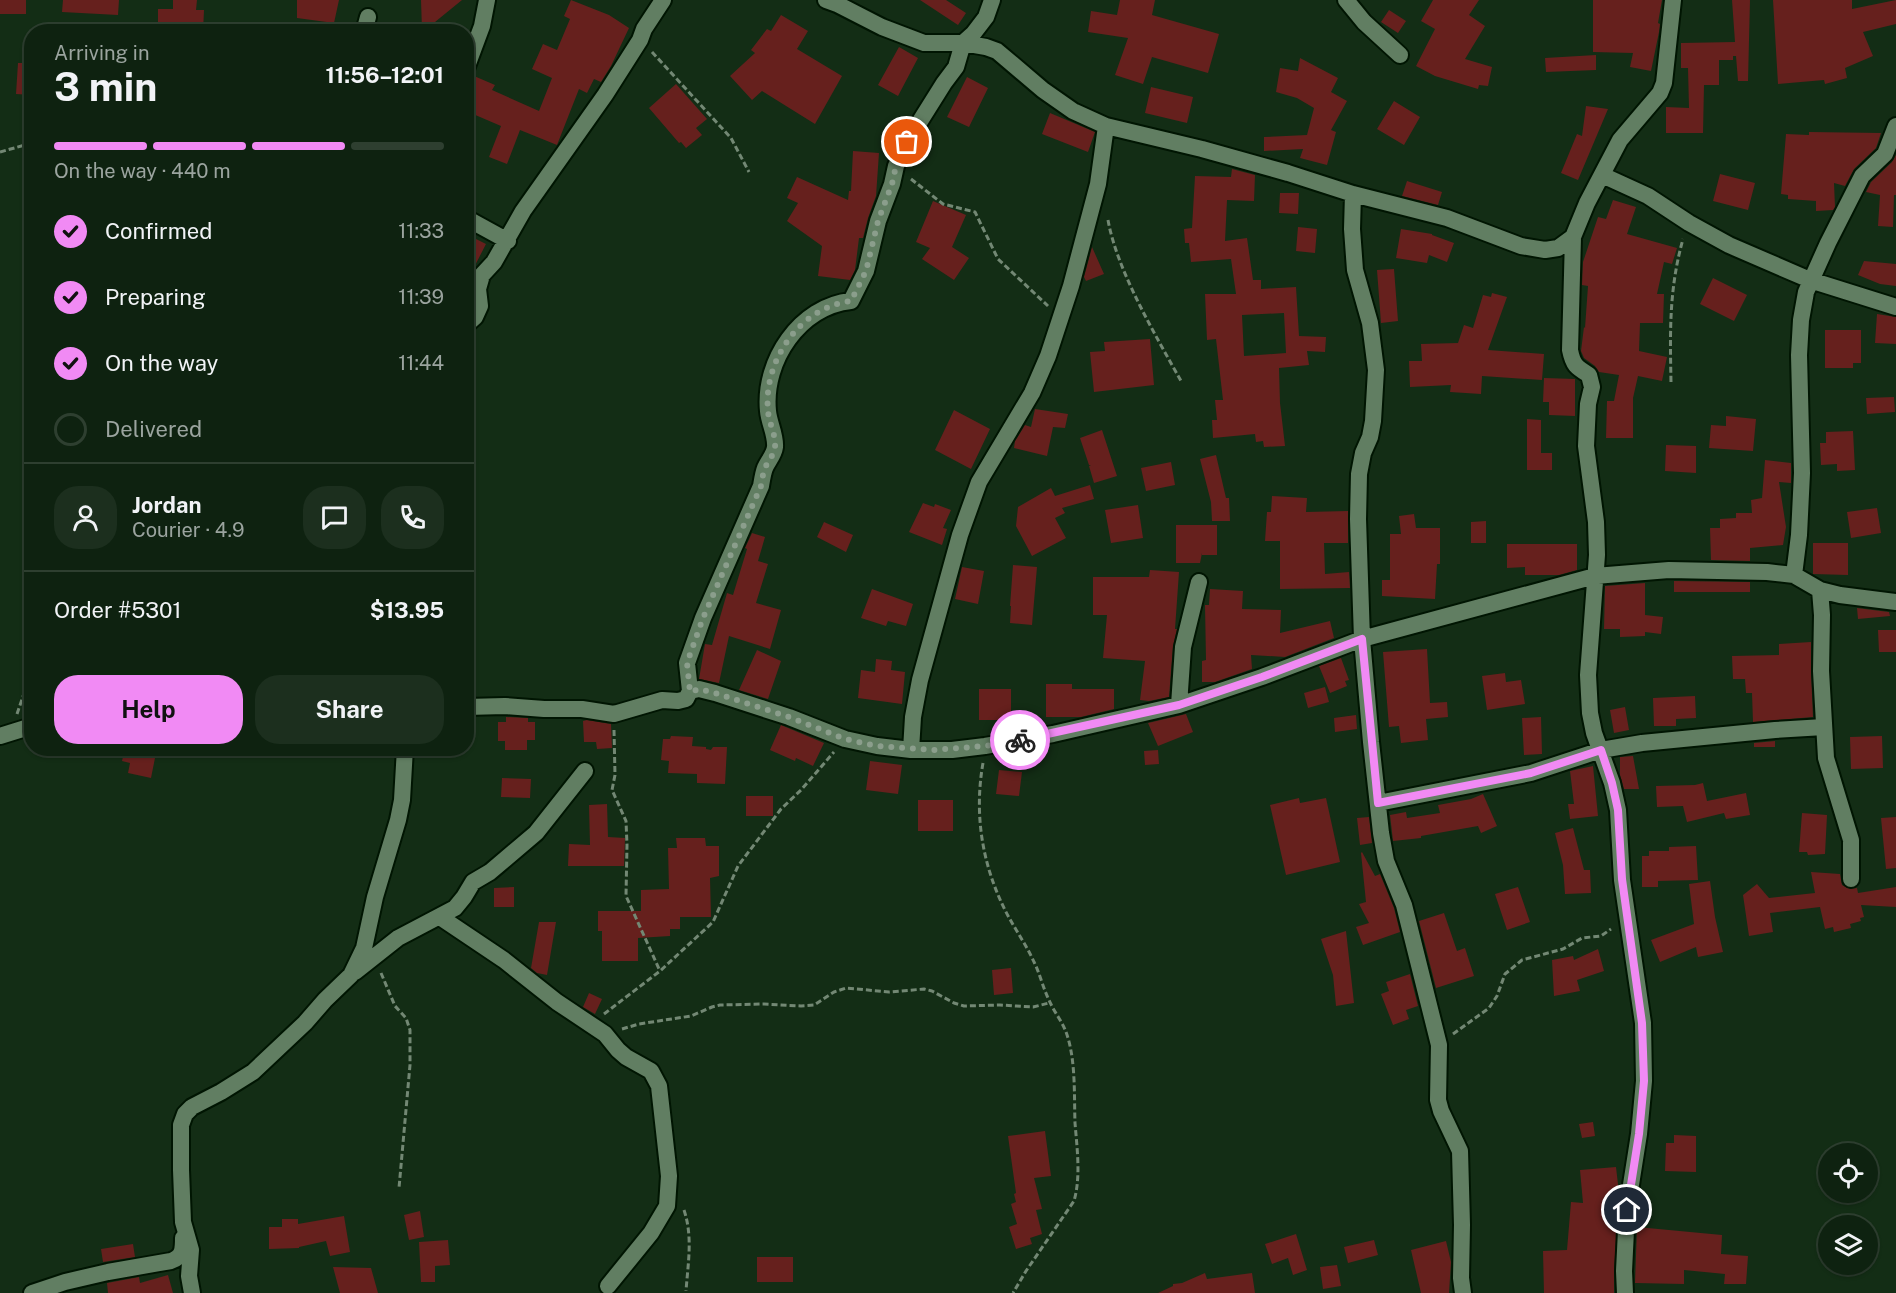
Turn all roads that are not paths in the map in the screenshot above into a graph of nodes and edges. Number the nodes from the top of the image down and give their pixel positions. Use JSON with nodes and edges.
{"nodes":[{"id":1,"x":487,"y":0,"type":"edge"},
{"id":2,"x":663,"y":0,"type":"edge"},
{"id":3,"x":826,"y":0,"type":"edge"},
{"id":4,"x":992,"y":0,"type":"edge"},
{"id":5,"x":1346,"y":0,"type":"edge"},
{"id":6,"x":1672,"y":0,"type":"edge"},
{"id":7,"x":963,"y":44,"type":"junction"},
{"id":8,"x":474,"y":48,"type":"edge"},
{"id":9,"x":1400,"y":55,"type":"dead end"},
{"id":10,"x":1106,"y":126,"type":"junction"},
{"id":11,"x":1896,"y":126,"type":"edge"},
{"id":12,"x":1602,"y":175,"type":"junction"},
{"id":13,"x":1353,"y":194,"type":"junction"},
{"id":14,"x":474,"y":222,"type":"edge"},
{"id":15,"x":1574,"y":237,"type":"junction"},
{"id":16,"x":507,"y":241,"type":"junction"},
{"id":17,"x":1810,"y":280,"type":"junction"},
{"id":18,"x":1896,"y":307,"type":"edge"},
{"id":19,"x":474,"y":318,"type":"edge"},
{"id":20,"x":1595,"y":576,"type":"junction"},
{"id":21,"x":1794,"y":576,"type":"junction"},
{"id":22,"x":1199,"y":582,"type":"dead end"},
{"id":23,"x":1820,"y":590,"type":"junction"},
{"id":24,"x":1895,"y":603,"type":"edge"},
{"id":25,"x":1362,"y":639,"type":"junction"},
{"id":26,"x":690,"y":692,"type":"junction"},
{"id":27,"x":1179,"y":705,"type":"junction"},
{"id":28,"x":474,"y":707,"type":"edge"},
{"id":29,"x":1824,"y":727,"type":"junction"},
{"id":30,"x":24,"y":728,"type":"edge"},
{"id":31,"x":4,"y":734,"type":"edge"},
{"id":32,"x":911,"y":750,"type":"junction"},
{"id":33,"x":1601,"y":750,"type":"junction"},
{"id":34,"x":405,"y":756,"type":"edge"},
{"id":35,"x":585,"y":771,"type":"dead end"},
{"id":36,"x":1378,"y":803,"type":"junction"},
{"id":37,"x":1851,"y":879,"type":"dead end"},
{"id":38,"x":440,"y":917,"type":"junction"},
{"id":39,"x":351,"y":975,"type":"junction"},
{"id":40,"x":183,"y":1222,"type":"junction"},
{"id":41,"x":608,"y":1286,"type":"dead end"},
{"id":42,"x":32,"y":1293,"type":"edge"},
{"id":43,"x":192,"y":1293,"type":"edge"},
{"id":44,"x":1463,"y":1293,"type":"edge"},
{"id":45,"x":1625,"y":1293,"type":"edge"}],
"edges":[{"from":1,"to":8,"type":"street"},
{"from":2,"to":16,"type":"street"},
{"from":3,"to":7,"type":"street"},
{"from":4,"to":7,"type":"street"},
{"from":5,"to":9,"type":"street"},
{"from":6,"to":12,"type":"street"},
{"from":7,"to":10,"type":"street"},
{"from":7,"to":26,"type":"street"},
{"from":10,"to":13,"type":"street"},
{"from":10,"to":32,"type":"street"},
{"from":11,"to":17,"type":"street"},
{"from":12,"to":15,"type":"street"},
{"from":12,"to":17,"type":"street"},
{"from":13,"to":15,"type":"street"},
{"from":13,"to":25,"type":"street"},
{"from":14,"to":16,"type":"street"},
{"from":15,"to":20,"type":"street"},
{"from":16,"to":19,"type":"street"},
{"from":17,"to":18,"type":"street"},
{"from":17,"to":21,"type":"street"},
{"from":20,"to":21,"type":"street"},
{"from":20,"to":25,"type":"street"},
{"from":20,"to":33,"type":"street"},
{"from":21,"to":23,"type":"street"},
{"from":22,"to":27,"type":"street"},
{"from":23,"to":24,"type":"street"},
{"from":23,"to":29,"type":"street"},
{"from":25,"to":27,"type":"street"},
{"from":25,"to":36,"type":"street"},
{"from":26,"to":28,"type":"street"},
{"from":26,"to":32,"type":"street"},
{"from":27,"to":32,"type":"street"},
{"from":29,"to":33,"type":"street"},
{"from":29,"to":37,"type":"street"},
{"from":30,"to":31,"type":"street"},
{"from":33,"to":36,"type":"street"},
{"from":33,"to":45,"type":"street"},
{"from":34,"to":39,"type":"street"},
{"from":35,"to":38,"type":"street"},
{"from":36,"to":44,"type":"street"},
{"from":38,"to":39,"type":"street"},
{"from":38,"to":41,"type":"street"},
{"from":39,"to":40,"type":"street"},
{"from":40,"to":42,"type":"street"},
{"from":40,"to":43,"type":"street"}]}
